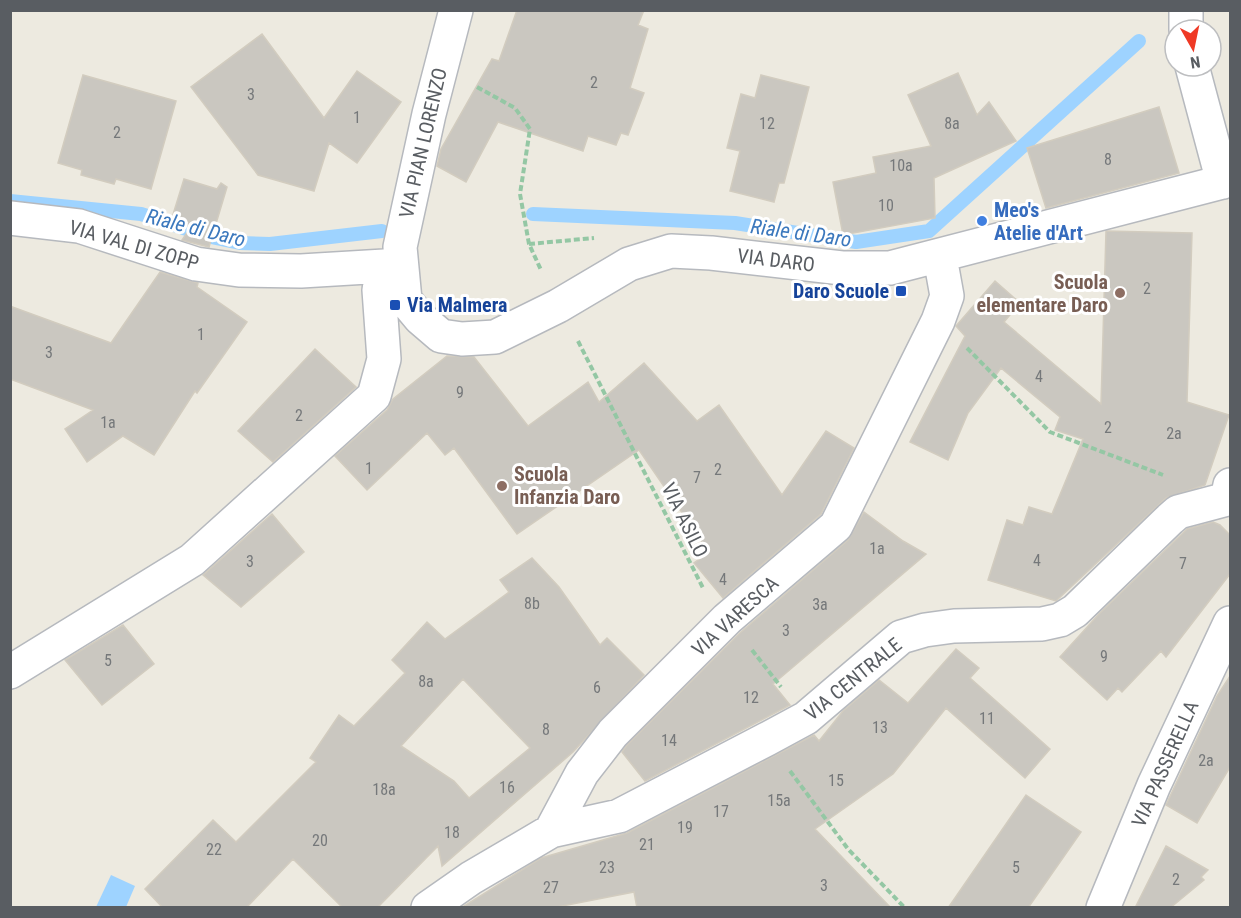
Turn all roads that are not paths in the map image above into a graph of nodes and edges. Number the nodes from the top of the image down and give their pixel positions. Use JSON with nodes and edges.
{"nodes":[{"id":1,"x":456,"y":10,"type":"edge"},
{"id":2,"x":1196,"y":78,"type":"edge"},
{"id":3,"x":1227,"y":181,"type":"edge"},
{"id":4,"x":10,"y":218,"type":"edge"},
{"id":5,"x":940,"y":257,"type":"junction"},
{"id":6,"x":400,"y":263,"type":"junction"},
{"id":7,"x":1229,"y":497,"type":"edge"},
{"id":8,"x":1230,"y":623,"type":"edge"},
{"id":9,"x":10,"y":672,"type":"edge"},
{"id":10,"x":551,"y":831,"type":"junction"},
{"id":11,"x":428,"y":908,"type":"edge"},
{"id":12,"x":1103,"y":908,"type":"edge"}],
"edges":[{"from":1,"to":6,"type":"street","name":"VIA PIAN LORENZO"},
{"from":2,"to":3,"type":"street"},
{"from":3,"to":5,"type":"street","name":"VIA DARO"},
{"from":4,"to":6,"type":"street","name":"VIA VAL DI ZOPP"},
{"from":5,"to":6,"type":"street","name":"VIA DARO"},
{"from":5,"to":10,"type":"street","name":"VIA VARESCA"},
{"from":6,"to":9,"type":"street"},
{"from":7,"to":10,"type":"street","name":"VIA CENTRALE"},
{"from":8,"to":12,"type":"street","name":"VIA PASSERELLA"},
{"from":10,"to":11,"type":"street"}]}
